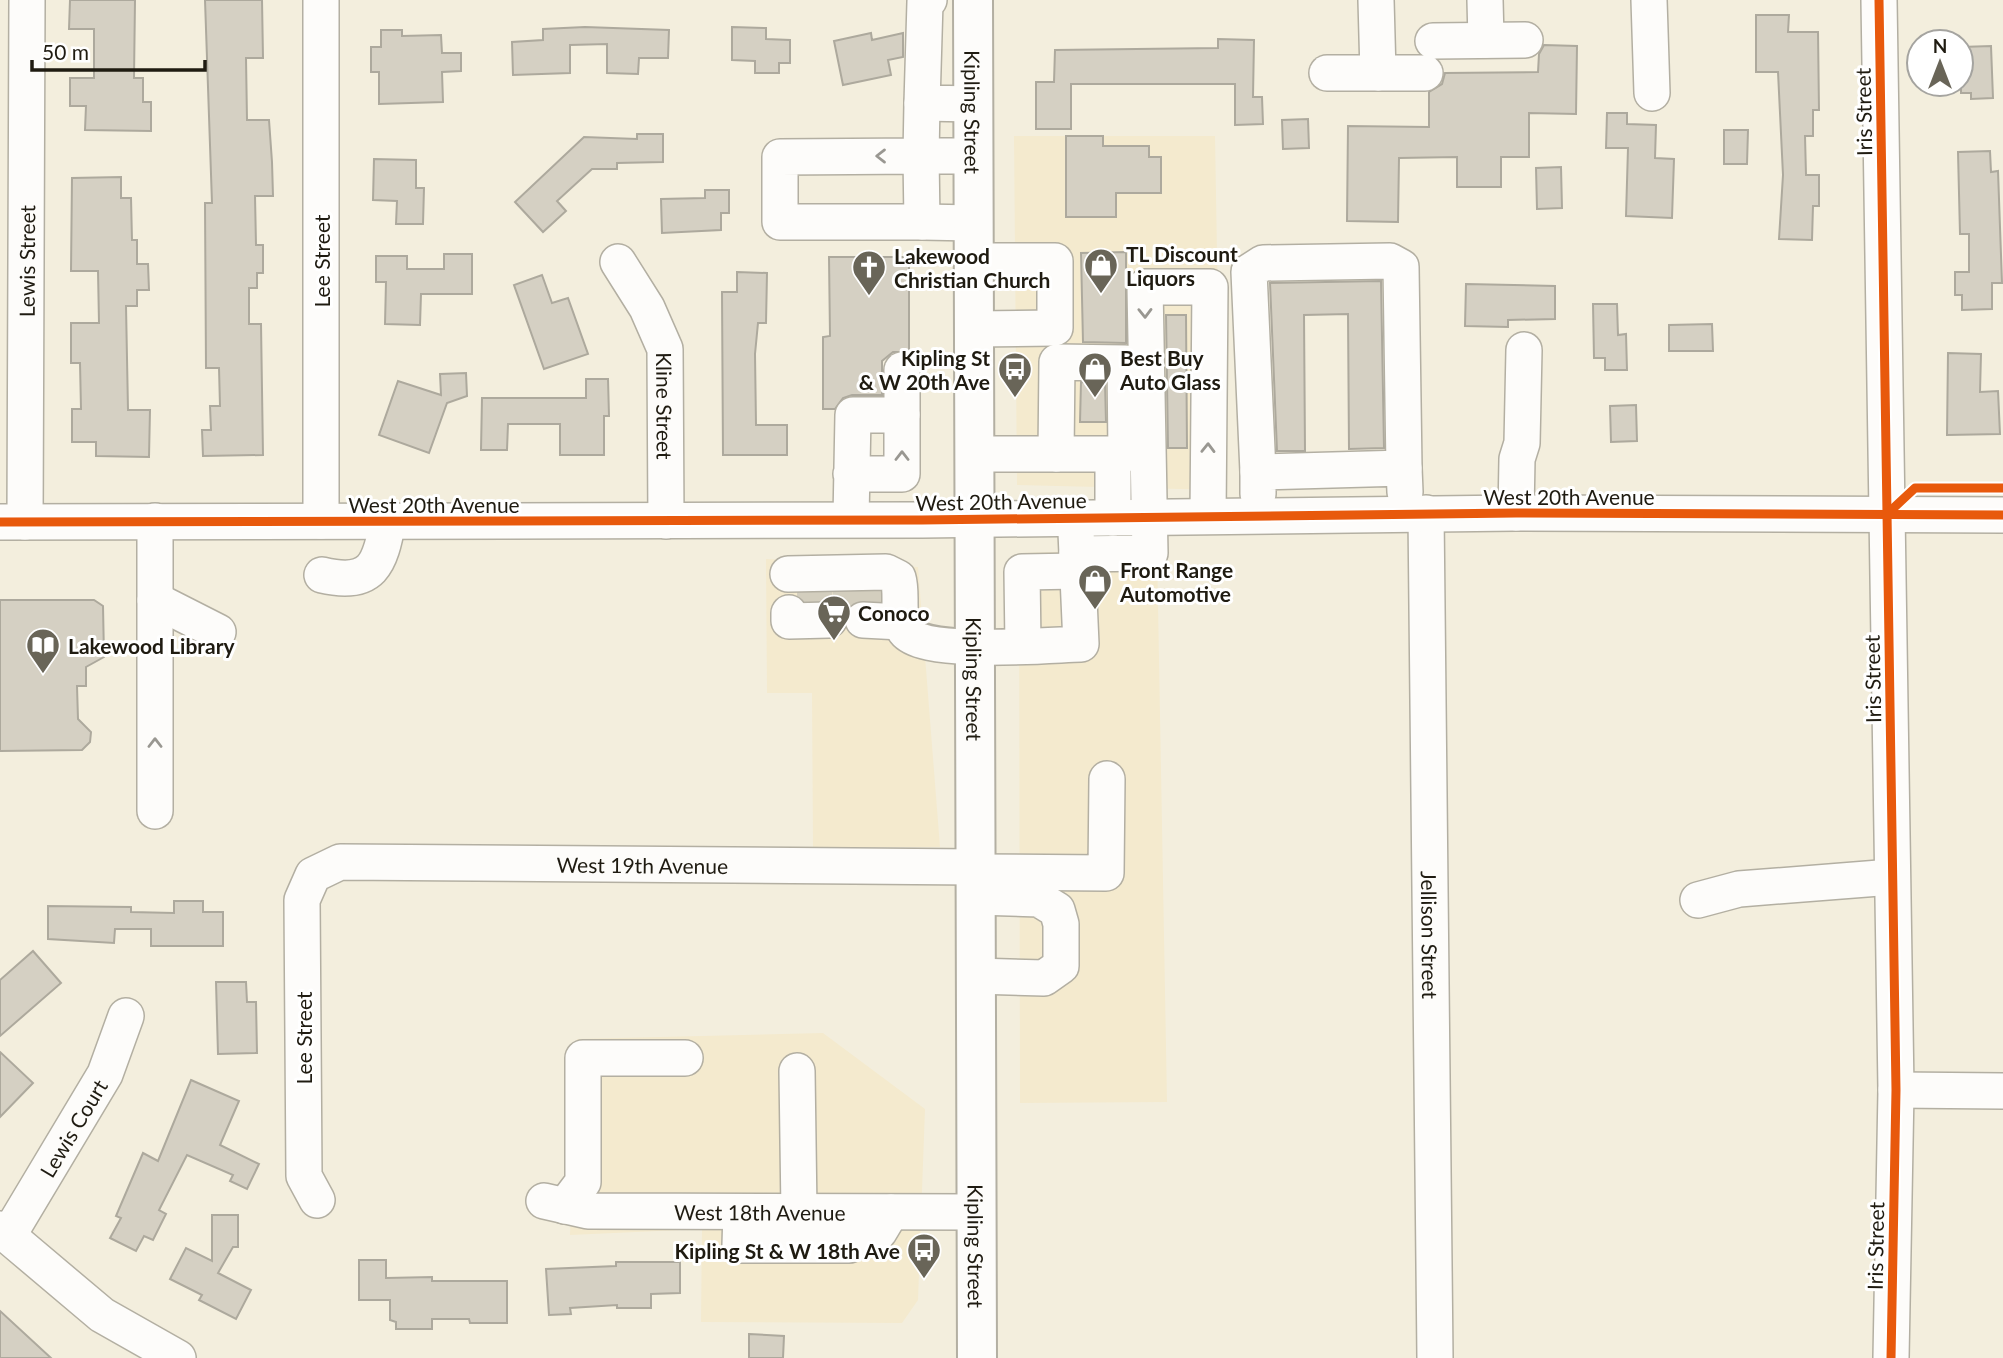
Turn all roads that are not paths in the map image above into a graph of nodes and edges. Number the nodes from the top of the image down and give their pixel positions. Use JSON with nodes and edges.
{"nodes":[{"id":1,"x":27,"y":0,"type":"edge"},
{"id":2,"x":321,"y":0,"type":"edge"},
{"id":3,"x":929,"y":0,"type":"edge"},
{"id":4,"x":973,"y":0,"type":"edge"},
{"id":5,"x":1377,"y":0,"type":"edge"},
{"id":6,"x":1485,"y":0,"type":"edge"},
{"id":7,"x":1648,"y":0,"type":"edge"},
{"id":8,"x":1880,"y":0,"type":"edge"},
{"id":9,"x":1486,"y":40,"type":"junction"},
{"id":10,"x":1525,"y":40,"type":"dead end"},
{"id":11,"x":1328,"y":73,"type":"dead end"},
{"id":12,"x":1378,"y":73,"type":"junction"},
{"id":13,"x":1652,"y":93,"type":"dead end"},
{"id":14,"x":922,"y":103,"type":"junction"},
{"id":15,"x":974,"y":104,"type":"junction"},
{"id":16,"x":921,"y":156,"type":"junction"},
{"id":17,"x":974,"y":156,"type":"junction"},
{"id":18,"x":922,"y":222,"type":"junction"},
{"id":19,"x":974,"y":223,"type":"junction"},
{"id":20,"x":974,"y":261,"type":"junction"},
{"id":21,"x":618,"y":262,"type":"dead end"},
{"id":22,"x":975,"y":329,"type":"junction"},
{"id":23,"x":1524,"y":350,"type":"dead end"},
{"id":24,"x":902,"y":370,"type":"dead end"},
{"id":25,"x":902,"y":415,"type":"junction"},
{"id":26,"x":975,"y":454,"type":"junction"},
{"id":27,"x":1056,"y":454,"type":"junction"},
{"id":28,"x":1113,"y":454,"type":"junction"},
{"id":29,"x":1404,"y":468,"type":"junction"},
{"id":30,"x":1258,"y":472,"type":"junction"},
{"id":31,"x":851,"y":474,"type":"junction"},
{"id":32,"x":1416,"y":513,"type":"junction"},
{"id":33,"x":1516,"y":513,"type":"junction"},
{"id":34,"x":1886,"y":515,"type":"junction"},
{"id":35,"x":2003,"y":515,"type":"edge"},
{"id":36,"x":1208,"y":516,"type":"junction"},
{"id":37,"x":1258,"y":516,"type":"junction"},
{"id":38,"x":1113,"y":517,"type":"junction"},
{"id":39,"x":1150,"y":517,"type":"junction"},
{"id":40,"x":1076,"y":518,"type":"junction"},
{"id":41,"x":851,"y":519,"type":"junction"},
{"id":42,"x":975,"y":519,"type":"junction"},
{"id":43,"x":787,"y":520,"type":"junction"},
{"id":44,"x":155,"y":521,"type":"junction"},
{"id":45,"x":321,"y":521,"type":"junction"},
{"id":46,"x":388,"y":521,"type":"junction"},
{"id":47,"x":666,"y":521,"type":"junction"},
{"id":48,"x":13,"y":522,"type":"edge"},
{"id":49,"x":1078,"y":562,"type":"junction"},
{"id":50,"x":322,"y":575,"type":"dead end"},
{"id":51,"x":155,"y":600,"type":"junction"},
{"id":52,"x":218,"y":632,"type":"dead end"},
{"id":53,"x":976,"y":646,"type":"junction"},
{"id":54,"x":1023,"y":646,"type":"junction"},
{"id":55,"x":1107,"y":779,"type":"dead end"},
{"id":56,"x":155,"y":811,"type":"dead end"},
{"id":57,"x":313,"y":875,"type":"joint"},
{"id":58,"x":1892,"y":877,"type":"junction"},
{"id":59,"x":976,"y":879,"type":"junction"},
{"id":60,"x":1698,"y":900,"type":"dead end"},
{"id":61,"x":976,"y":976,"type":"junction"},
{"id":62,"x":126,"y":1016,"type":"dead end"},
{"id":63,"x":685,"y":1058,"type":"dead end"},
{"id":64,"x":797,"y":1071,"type":"dead end"},
{"id":65,"x":1896,"y":1090,"type":"junction"},
{"id":66,"x":2003,"y":1091,"type":"edge"},
{"id":67,"x":317,"y":1200,"type":"dead end"},
{"id":68,"x":741,"y":1212,"type":"junction"},
{"id":69,"x":799,"y":1212,"type":"junction"},
{"id":70,"x":891,"y":1212,"type":"junction"},
{"id":71,"x":977,"y":1212,"type":"junction"},
{"id":72,"x":4,"y":1232,"type":"edge"},
{"id":73,"x":178,"y":1358,"type":"edge"},
{"id":74,"x":978,"y":1358,"type":"edge"},
{"id":75,"x":1435,"y":1358,"type":"edge"},
{"id":76,"x":1891,"y":1358,"type":"edge"}],
"edges":[{"from":1,"to":48,"type":"street","name":"Lewis Street"},
{"from":2,"to":45,"type":"street","name":"Lee Street"},
{"from":3,"to":14,"type":"street"},
{"from":4,"to":15,"type":"main road","name":"Kipling Street"},
{"from":5,"to":12,"type":"street"},
{"from":6,"to":9,"type":"street"},
{"from":7,"to":13,"type":"street"},
{"from":8,"to":34,"type":"street","name":"Iris Street"},
{"from":9,"to":10,"type":"street"},
{"from":9,"to":12,"type":"street"},
{"from":11,"to":12,"type":"street"},
{"from":14,"to":15,"type":"street"},
{"from":14,"to":16,"type":"street"},
{"from":15,"to":17,"type":"main road","name":"Kipling Street"},
{"from":16,"to":17,"type":"street"},
{"from":16,"to":18,"type":"street"},
{"from":16,"to":18,"type":"street","one_way":true},
{"from":17,"to":19,"type":"main road","name":"Kipling Street"},
{"from":18,"to":19,"type":"street"},
{"from":19,"to":20,"type":"main road","name":"Kipling Street"},
{"from":20,"to":22,"type":"main road","name":"Kipling Street"},
{"from":20,"to":22,"type":"street"},
{"from":21,"to":47,"type":"street","name":"Kline Street"},
{"from":22,"to":26,"type":"main road","name":"Kipling Street"},
{"from":23,"to":33,"type":"street"},
{"from":24,"to":25,"type":"street"},
{"from":25,"to":31,"type":"street"},
{"from":31,"to":25,"type":"street","one_way":true},
{"from":26,"to":27,"type":"street"},
{"from":26,"to":42,"type":"main road","name":"Kipling Street"},
{"from":27,"to":28,"type":"street"},
{"from":27,"to":28,"type":"street"},
{"from":28,"to":38,"type":"street"},
{"from":29,"to":30,"type":"street"},
{"from":29,"to":30,"type":"street","name":"Jellison Street"},
{"from":29,"to":32,"type":"street","name":"Jellison Street"},
{"from":30,"to":37,"type":"street"},
{"from":31,"to":41,"type":"street"},
{"from":32,"to":33,"type":"street","name":"West 20th Avenue"},
{"from":32,"to":37,"type":"street","name":"West 20th Avenue"},
{"from":32,"to":75,"type":"street","name":"Jellison Street"},
{"from":33,"to":34,"type":"street","name":"West 20th Avenue"},
{"from":34,"to":35,"type":"street","name":"West 20th Avenue"},
{"from":34,"to":58,"type":"street","name":"Iris Street"},
{"from":36,"to":37,"type":"street","name":"West 20th Avenue"},
{"from":36,"to":39,"type":"street","name":"West 20th Avenue"},
{"from":36,"to":39,"type":"street","one_way":true},
{"from":38,"to":39,"type":"street","name":"West 20th Avenue"},
{"from":38,"to":40,"type":"street","name":"West 20th Avenue"},
{"from":39,"to":49,"type":"street"},
{"from":40,"to":42,"type":"street","name":"West 20th Avenue"},
{"from":40,"to":49,"type":"street"},
{"from":41,"to":42,"type":"street","name":"West 20th Avenue"},
{"from":41,"to":43,"type":"street","name":"West 20th Avenue"},
{"from":42,"to":53,"type":"main road","name":"Kipling Street"},
{"from":43,"to":47,"type":"street","name":"West 20th Avenue"},
{"from":43,"to":53,"type":"street"},
{"from":44,"to":45,"type":"street","name":"West 20th Avenue"},
{"from":44,"to":48,"type":"street","name":"West 20th Avenue"},
{"from":44,"to":51,"type":"street"},
{"from":45,"to":46,"type":"street","name":"West 20th Avenue"},
{"from":46,"to":47,"type":"street","name":"West 20th Avenue"},
{"from":46,"to":50,"type":"street"},
{"from":49,"to":54,"type":"street"},
{"from":49,"to":54,"type":"street"},
{"from":51,"to":52,"type":"street"},
{"from":56,"to":51,"type":"street","one_way":true},
{"from":53,"to":54,"type":"street"},
{"from":53,"to":59,"type":"main road","name":"Kipling Street"},
{"from":55,"to":59,"type":"street"},
{"from":57,"to":59,"type":"street","name":"West 19th Avenue"},
{"from":57,"to":67,"type":"street","name":"Lee Street"},
{"from":58,"to":60,"type":"street"},
{"from":58,"to":65,"type":"street","name":"Iris Street"},
{"from":59,"to":61,"type":"main road","name":"Kipling Street"},
{"from":59,"to":61,"type":"street"},
{"from":61,"to":71,"type":"main road","name":"Kipling Street"},
{"from":62,"to":72,"type":"street","name":"Lewis Court"},
{"from":63,"to":68,"type":"street","name":"West 18th Avenue"},
{"from":64,"to":69,"type":"street"},
{"from":65,"to":66,"type":"street"},
{"from":65,"to":76,"type":"street","name":"Iris Street"},
{"from":68,"to":69,"type":"street","name":"West 18th Avenue"},
{"from":68,"to":70,"type":"street"},
{"from":69,"to":70,"type":"street","name":"West 18th Avenue"},
{"from":70,"to":71,"type":"street","name":"West 18th Avenue"},
{"from":71,"to":74,"type":"main road","name":"Kipling Street"},
{"from":72,"to":73,"type":"street"}]}
